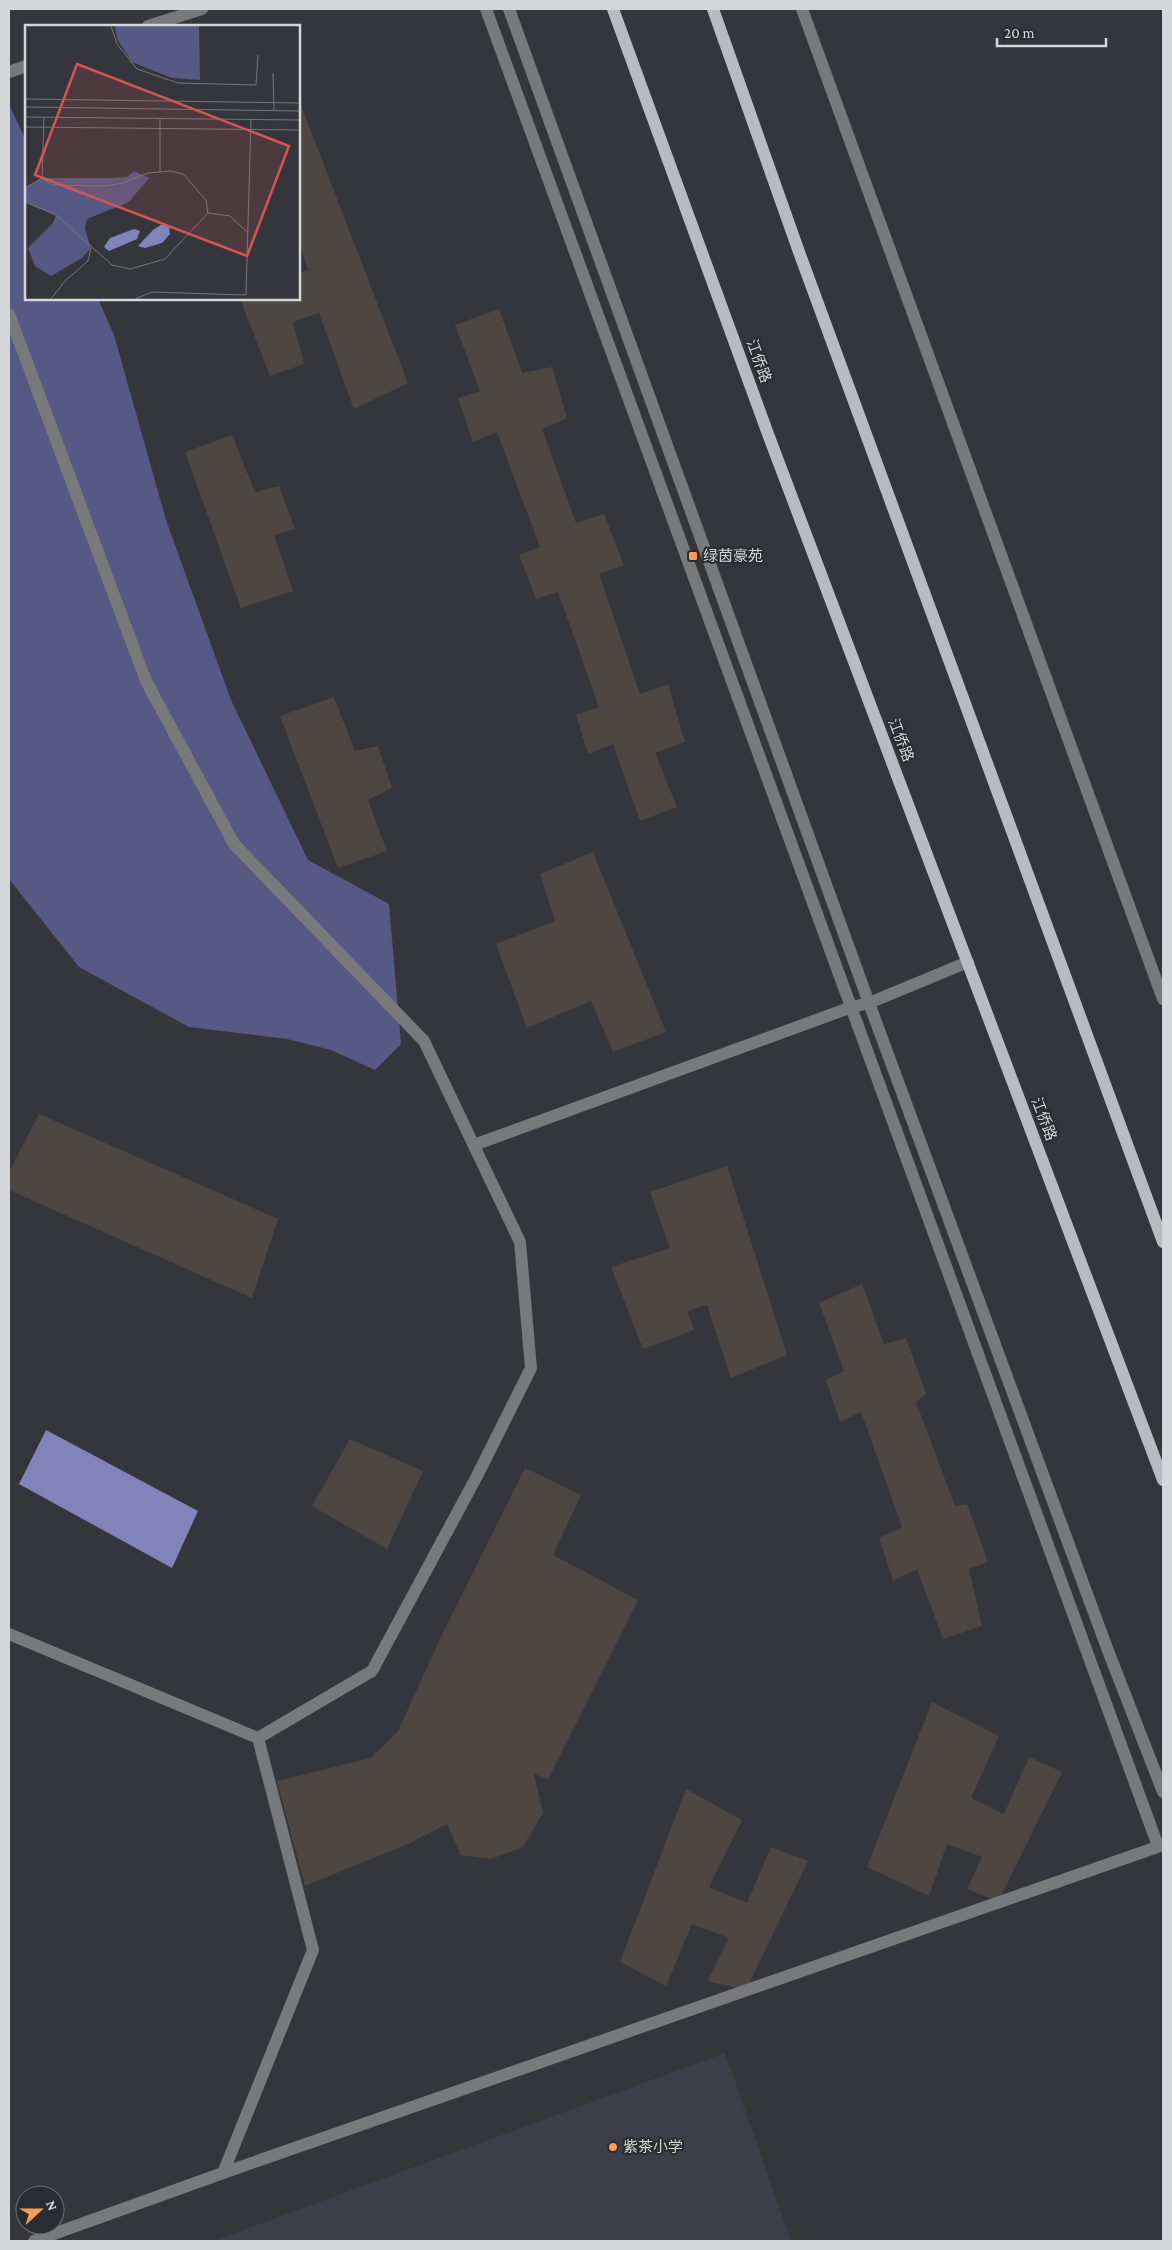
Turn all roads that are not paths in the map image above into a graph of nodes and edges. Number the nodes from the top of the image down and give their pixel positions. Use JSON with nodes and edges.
{"nodes":[{"id":1,"x":202,"y":9,"type":"edge"},
{"id":2,"x":486,"y":9,"type":"edge"},
{"id":3,"x":508,"y":9,"type":"edge"},
{"id":4,"x":613,"y":9,"type":"edge"},
{"id":5,"x":713,"y":9,"type":"edge"},
{"id":6,"x":802,"y":9,"type":"edge"},
{"id":7,"x":151,"y":25,"type":"edge"},
{"id":8,"x":25,"y":66,"type":"edge"},
{"id":9,"x":9,"y":72,"type":"edge"},
{"id":10,"x":9,"y":314,"type":"edge"},
{"id":11,"x":968,"y":962,"type":"junction"},
{"id":12,"x":1163,"y":999,"type":"edge"},
{"id":13,"x":869,"y":1003,"type":"junction"},
{"id":14,"x":852,"y":1007,"type":"junction"},
{"id":15,"x":474,"y":1144,"type":"junction"},
{"id":16,"x":1163,"y":1242,"type":"edge"},
{"id":17,"x":1163,"y":1480,"type":"edge"},
{"id":18,"x":9,"y":1634,"type":"edge"},
{"id":19,"x":258,"y":1738,"type":"junction"},
{"id":20,"x":1163,"y":1792,"type":"edge"},
{"id":21,"x":1161,"y":1846,"type":"edge"},
{"id":22,"x":223,"y":2173,"type":"junction"},
{"id":23,"x":34,"y":2241,"type":"edge"}],
"edges":[{"from":1,"to":7,"type":"street"},
{"from":2,"to":14,"type":"street"},
{"from":3,"to":13,"type":"street"},
{"from":4,"to":11,"type":"main road","name":"江侨路"},
{"from":5,"to":16,"type":"main road"},
{"from":6,"to":12,"type":"street"},
{"from":8,"to":9,"type":"street"},
{"from":10,"to":15,"type":"street"},
{"from":11,"to":13,"type":"street"},
{"from":11,"to":17,"type":"main road","name":"江侨路"},
{"from":13,"to":14,"type":"street"},
{"from":13,"to":20,"type":"street"},
{"from":14,"to":15,"type":"street"},
{"from":14,"to":21,"type":"street"},
{"from":15,"to":19,"type":"street"},
{"from":18,"to":19,"type":"street"},
{"from":19,"to":22,"type":"street"},
{"from":21,"to":22,"type":"street"},
{"from":22,"to":23,"type":"street"}]}
